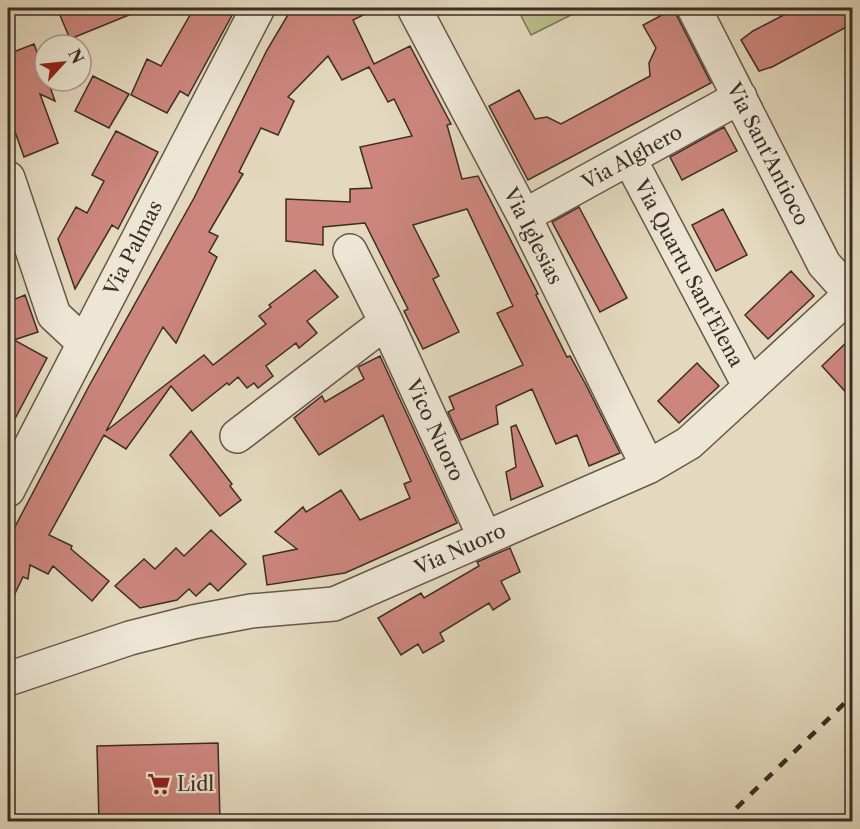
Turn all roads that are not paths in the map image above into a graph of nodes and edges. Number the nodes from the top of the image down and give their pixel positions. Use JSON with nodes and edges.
{"nodes":[{"id":1,"x":258,"y":8,"type":"edge"},
{"id":2,"x":414,"y":8,"type":"edge"},
{"id":3,"x":694,"y":8,"type":"edge"},
{"id":4,"x":740,"y":97,"type":"junction"},
{"id":5,"x":629,"y":158,"type":"junction"},
{"id":6,"x":8,"y":178,"type":"edge"},
{"id":7,"x":524,"y":216,"type":"junction"},
{"id":8,"x":350,"y":251,"type":"dead end"},
{"id":9,"x":852,"y":293,"type":"edge"},
{"id":10,"x":386,"y":322,"type":"junction"},
{"id":11,"x":84,"y":342,"type":"junction"},
{"id":12,"x":750,"y":387,"type":"junction"},
{"id":13,"x":237,"y":436,"type":"dead end"},
{"id":14,"x":648,"y":467,"type":"junction"},
{"id":15,"x":8,"y":490,"type":"edge"},
{"id":16,"x":485,"y":538,"type":"junction"},
{"id":17,"x":8,"y":679,"type":"edge"}],
"edges":[{"from":1,"to":11,"type":"street","name":"Via Palmas"},
{"from":2,"to":7,"type":"street","name":"Via Iglesias"},
{"from":3,"to":4,"type":"street","name":"Via Sant'Antioco"},
{"from":4,"to":5,"type":"street","name":"Via Alghero"},
{"from":4,"to":9,"type":"street","name":"Via Sant'Antioco"},
{"from":5,"to":7,"type":"street","name":"Via Alghero"},
{"from":5,"to":12,"type":"street","name":"Via Quartu Sant'Elena"},
{"from":6,"to":11,"type":"street"},
{"from":7,"to":14,"type":"street","name":"Via Iglesias"},
{"from":8,"to":10,"type":"street","name":"Vico Nuoro"},
{"from":9,"to":12,"type":"street","name":"Via Nuoro"},
{"from":10,"to":13,"type":"street"},
{"from":10,"to":16,"type":"street","name":"Vico Nuoro"},
{"from":11,"to":15,"type":"street","name":"Via Palmas"},
{"from":12,"to":14,"type":"street","name":"Via Nuoro"},
{"from":14,"to":16,"type":"street","name":"Via Nuoro"},
{"from":16,"to":17,"type":"street","name":"Via Nuoro"}]}
